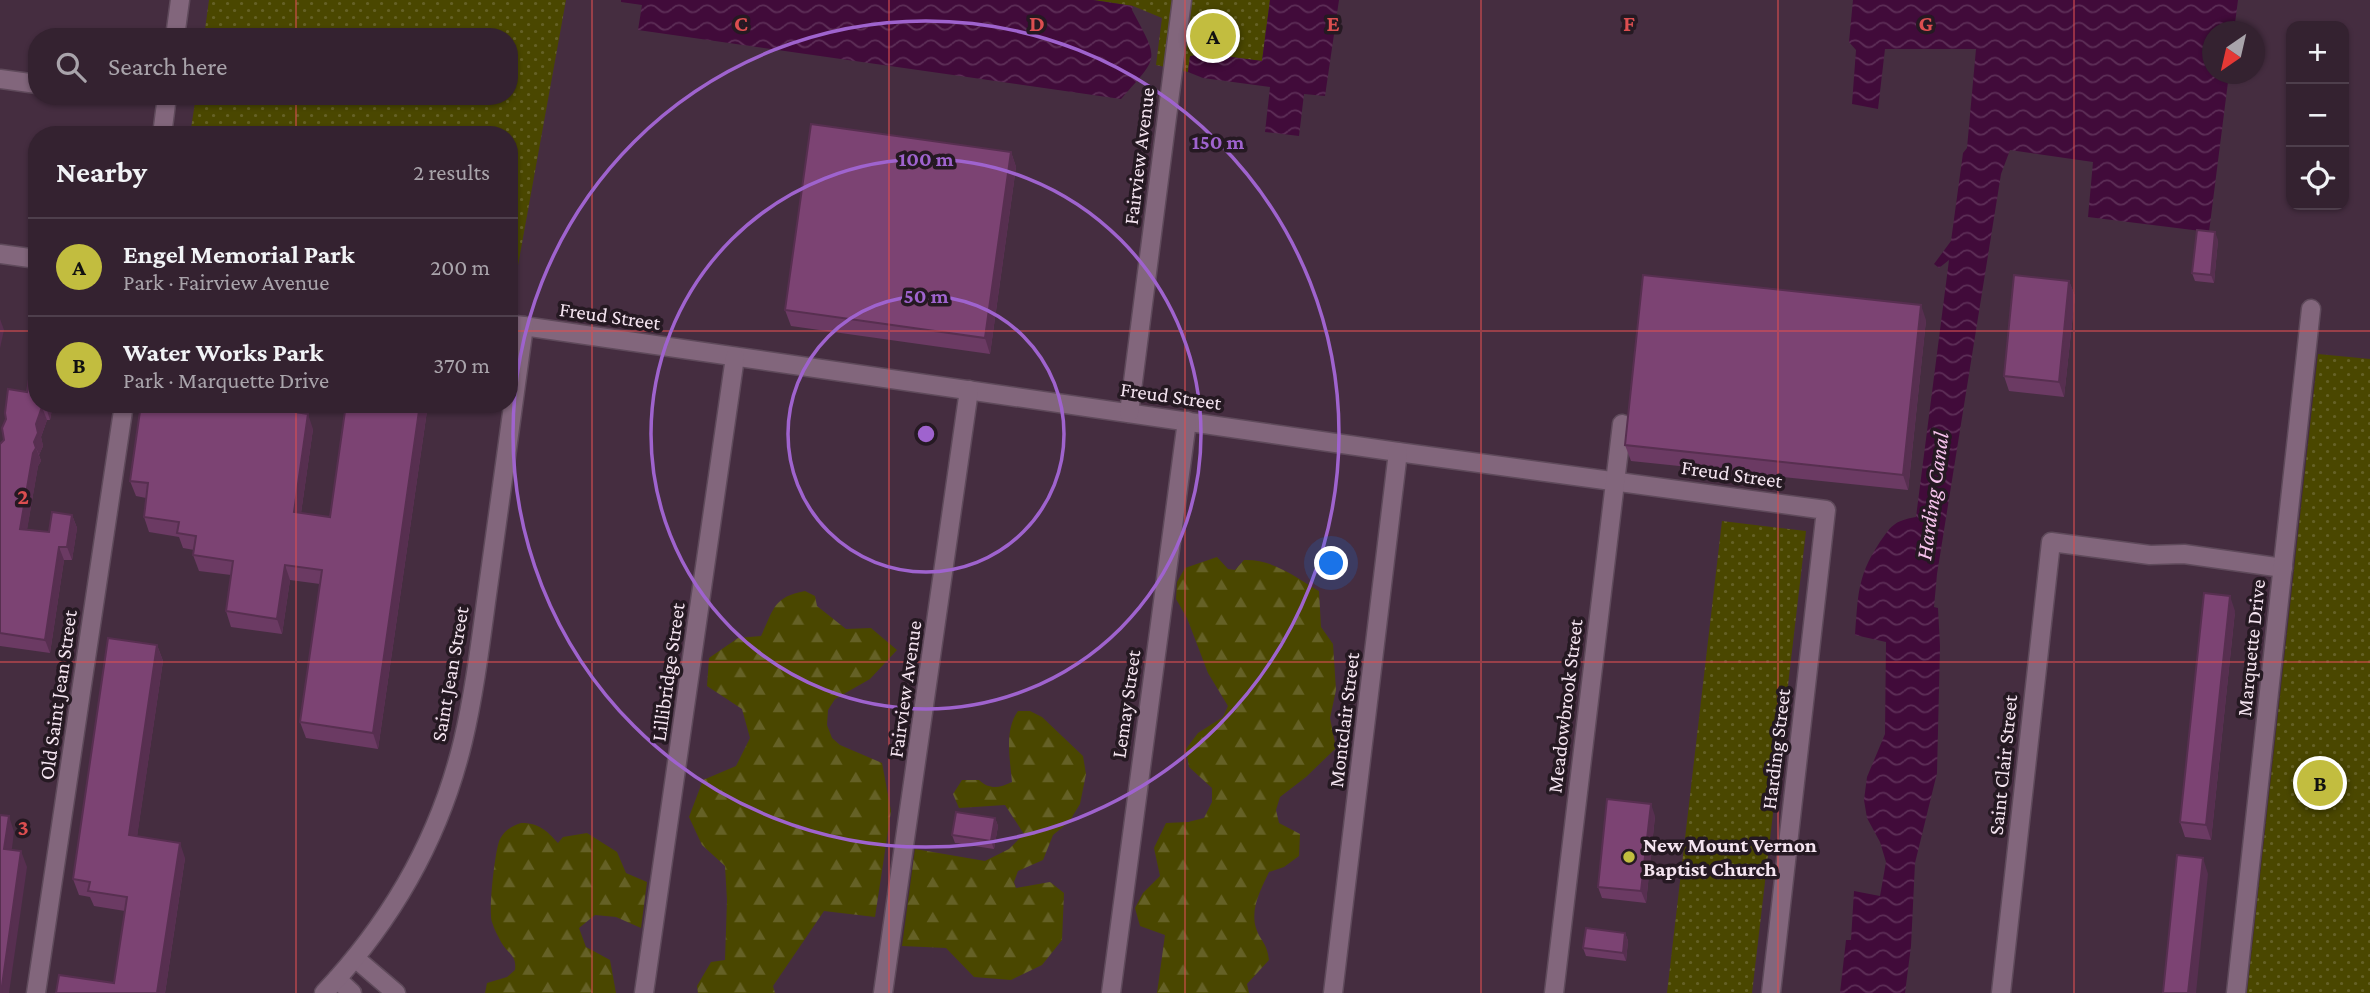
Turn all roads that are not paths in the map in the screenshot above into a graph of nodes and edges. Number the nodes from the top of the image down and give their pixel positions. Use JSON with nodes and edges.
{"nodes":[{"id":1,"x":180,"y":0,"type":"edge"},
{"id":2,"x":1182,"y":0,"type":"edge"},
{"id":3,"x":176,"y":28,"type":"edge"},
{"id":4,"x":0,"y":79,"type":"edge"},
{"id":5,"x":28,"y":83,"type":"edge"},
{"id":6,"x":166,"y":105,"type":"edge"},
{"id":7,"x":163,"y":126,"type":"edge"},
{"id":8,"x":0,"y":254,"type":"edge"},
{"id":9,"x":28,"y":258,"type":"edge"},
{"id":10,"x":2311,"y":309,"type":"dead end"},
{"id":11,"x":518,"y":325,"type":"edge"},
{"id":12,"x":735,"y":357,"type":"junction"},
{"id":13,"x":969,"y":390,"type":"junction"},
{"id":14,"x":123,"y":413,"type":"edge"},
{"id":15,"x":507,"y":413,"type":"edge"},
{"id":16,"x":1129,"y":413,"type":"junction"},
{"id":17,"x":1187,"y":421,"type":"junction"},
{"id":18,"x":1622,"y":424,"type":"dead end"},
{"id":19,"x":1398,"y":452,"type":"junction"},
{"id":20,"x":1615,"y":480,"type":"junction"},
{"id":21,"x":1826,"y":510,"type":"joint"},
{"id":22,"x":2283,"y":568,"type":"junction"},
{"id":23,"x":355,"y":958,"type":"junction"},
{"id":24,"x":337,"y":979,"type":"junction"},
{"id":25,"x":36,"y":993,"type":"edge"},
{"id":26,"x":324,"y":993,"type":"edge"},
{"id":27,"x":352,"y":993,"type":"edge"},
{"id":28,"x":396,"y":993,"type":"edge"},
{"id":29,"x":644,"y":993,"type":"edge"},
{"id":30,"x":883,"y":993,"type":"edge"},
{"id":31,"x":1111,"y":993,"type":"edge"},
{"id":32,"x":1333,"y":993,"type":"edge"},
{"id":33,"x":1554,"y":993,"type":"edge"},
{"id":34,"x":1771,"y":993,"type":"edge"},
{"id":35,"x":2001,"y":993,"type":"edge"},
{"id":36,"x":2236,"y":993,"type":"edge"}],
"edges":[{"from":1,"to":3,"type":"street"},
{"from":2,"to":16,"type":"street","name":"Fairview Avenue"},
{"from":4,"to":5,"type":"street"},
{"from":6,"to":7,"type":"street"},
{"from":8,"to":9,"type":"street"},
{"from":10,"to":22,"type":"street","name":"Marquette Drive"},
{"from":11,"to":12,"type":"street","name":"Freud Street"},
{"from":12,"to":13,"type":"street","name":"Freud Street"},
{"from":12,"to":29,"type":"street","name":"Lillibridge Street"},
{"from":13,"to":16,"type":"street","name":"Freud Street"},
{"from":13,"to":30,"type":"street","name":"Fairview Avenue"},
{"from":14,"to":25,"type":"street","name":"Old Saint Jean Street"},
{"from":15,"to":23,"type":"street","name":"Saint Jean Street"},
{"from":16,"to":17,"type":"street","name":"Freud Street"},
{"from":17,"to":19,"type":"street","name":"Freud Street"},
{"from":17,"to":31,"type":"street","name":"Lemay Street"},
{"from":18,"to":20,"type":"street","name":"Meadowbrook Street"},
{"from":19,"to":20,"type":"street","name":"Freud Street"},
{"from":19,"to":32,"type":"street","name":"Montclair Street"},
{"from":20,"to":21,"type":"street","name":"Freud Street"},
{"from":20,"to":33,"type":"street","name":"Meadowbrook Street"},
{"from":21,"to":34,"type":"street","name":"Harding Street"},
{"from":22,"to":35,"type":"street","name":"Saint Clair Street"},
{"from":22,"to":36,"type":"street","name":"Marquette Drive"},
{"from":23,"to":24,"type":"street","name":"Saint Jean Street"},
{"from":23,"to":28,"type":"street"},
{"from":24,"to":26,"type":"street","name":"Saint Jean Street"},
{"from":24,"to":27,"type":"street"}]}
